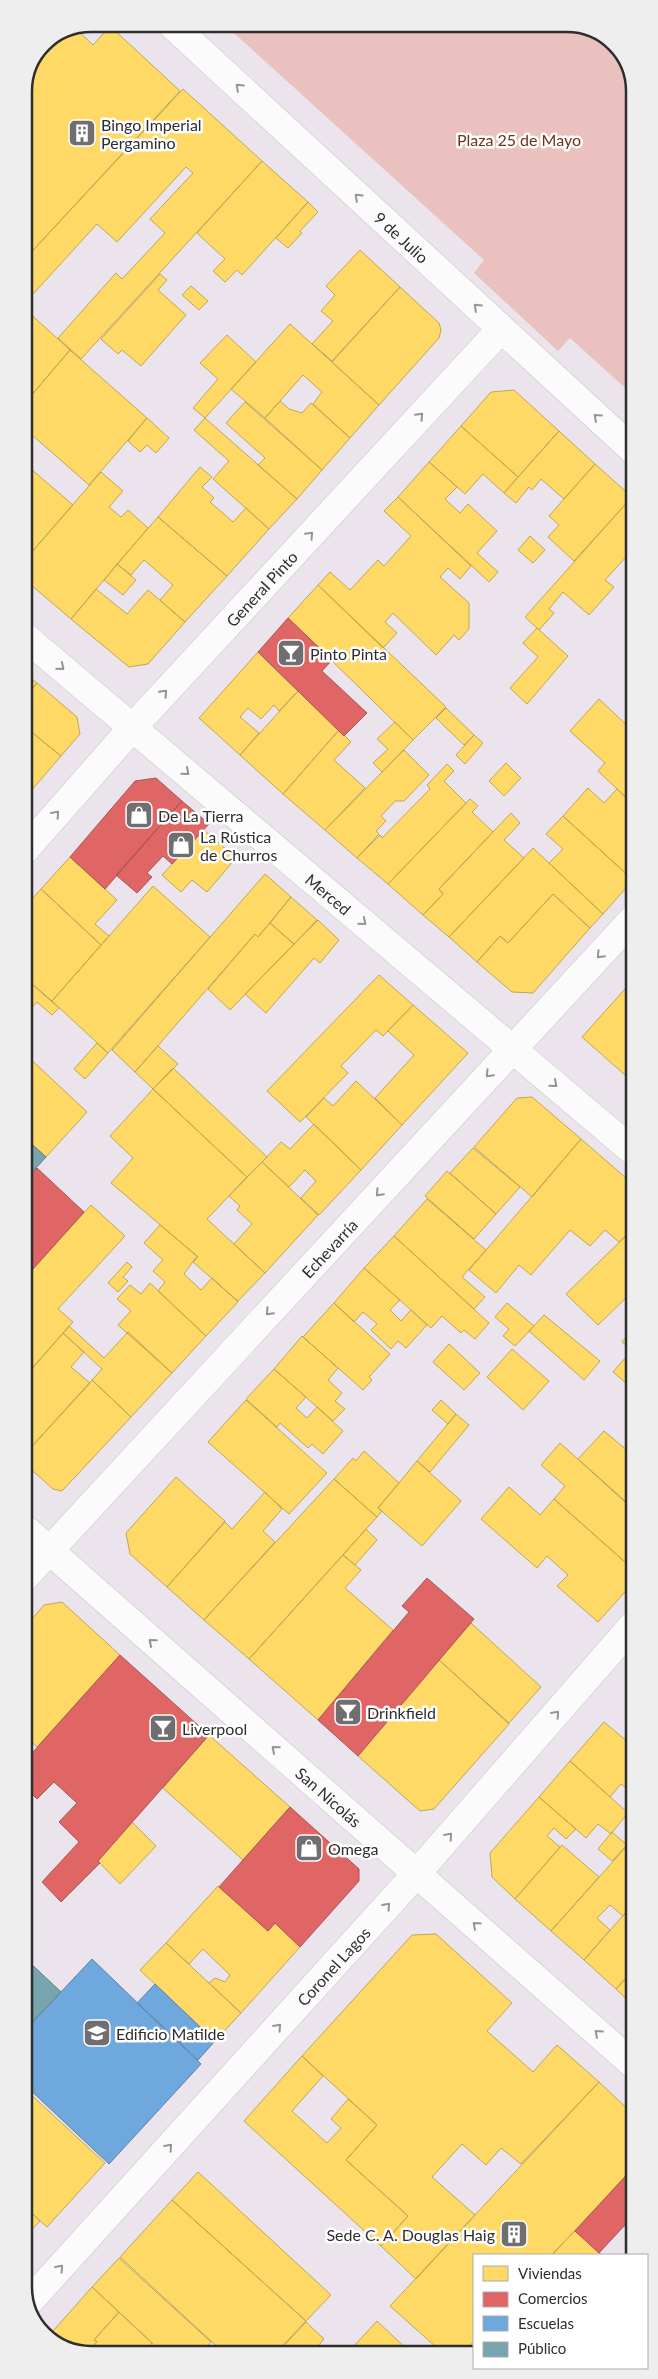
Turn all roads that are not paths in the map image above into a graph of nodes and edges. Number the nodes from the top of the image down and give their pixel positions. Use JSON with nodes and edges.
{"nodes":[{"id":1,"x":180,"y":32,"type":"edge"},
{"id":2,"x":500,"y":329,"type":"junction"},
{"id":3,"x":626,"y":444,"type":"edge"},
{"id":4,"x":32,"y":643,"type":"edge"},
{"id":5,"x":133,"y":727,"type":"junction"},
{"id":6,"x":32,"y":842,"type":"edge"},
{"id":7,"x":626,"y":927,"type":"edge"},
{"id":8,"x":512,"y":1049,"type":"junction"},
{"id":9,"x":626,"y":1145,"type":"edge"},
{"id":10,"x":32,"y":1535,"type":"edge"},
{"id":11,"x":49,"y":1551,"type":"junction"},
{"id":12,"x":32,"y":1569,"type":"edge"},
{"id":13,"x":626,"y":1633,"type":"edge"},
{"id":14,"x":417,"y":1873,"type":"junction"},
{"id":15,"x":626,"y":2058,"type":"edge"},
{"id":16,"x":34,"y":2297,"type":"edge"}],
"edges":[{"from":2,"to":1,"type":"street","name":"9 de Julio","one_way":true},
{"from":3,"to":2,"type":"street","name":"9 de Julio","one_way":true},
{"from":5,"to":2,"type":"street","name":"General Pinto","one_way":true},
{"from":4,"to":5,"type":"street","name":"Merced","one_way":true},
{"from":6,"to":5,"type":"street","name":"General Pinto","one_way":true},
{"from":5,"to":8,"type":"street","name":"Merced","one_way":true},
{"from":7,"to":8,"type":"street","name":"Echevarría","one_way":true},
{"from":8,"to":9,"type":"street","name":"Merced","one_way":true},
{"from":8,"to":11,"type":"street","name":"Echevarría","one_way":true},
{"from":10,"to":11,"type":"street","name":"San Nicolás"},
{"from":11,"to":12,"type":"street","name":"Echevarría"},
{"from":14,"to":11,"type":"street","name":"San Nicolás","one_way":true},
{"from":14,"to":13,"type":"street","name":"Coronel Lagos","one_way":true},
{"from":15,"to":14,"type":"street","name":"San Nicolás","one_way":true},
{"from":16,"to":14,"type":"street","name":"Coronel Lagos","one_way":true}]}
